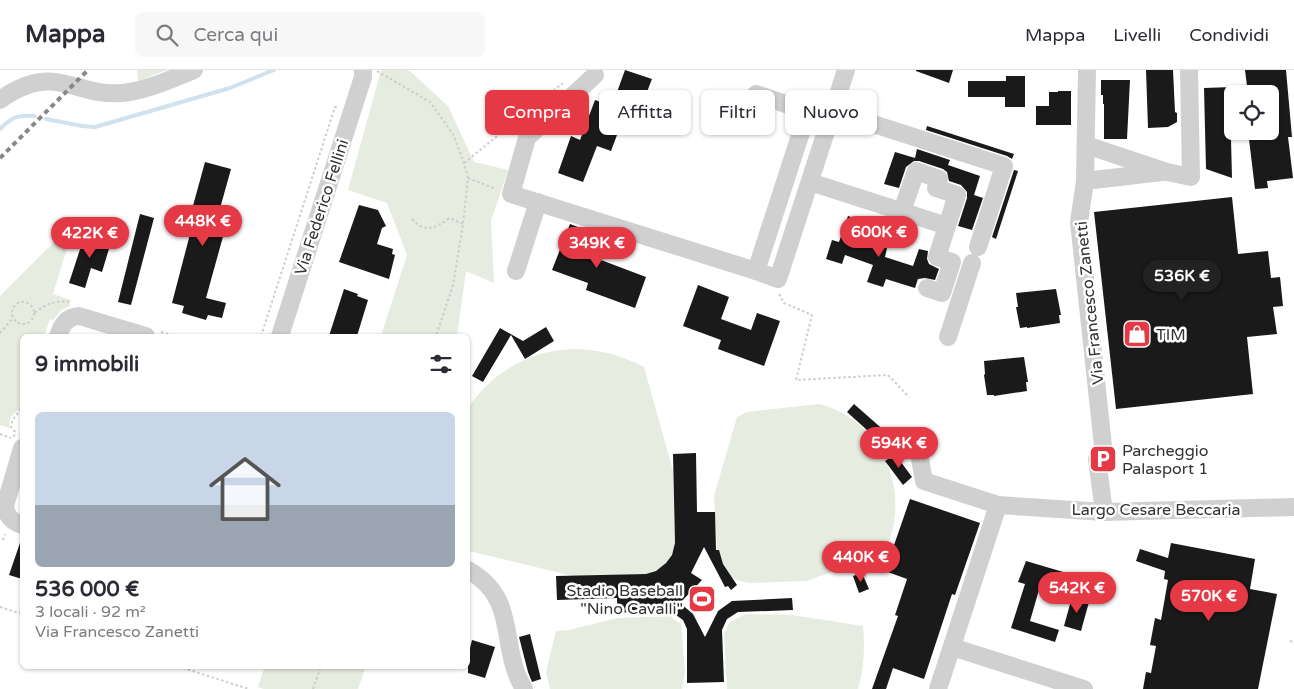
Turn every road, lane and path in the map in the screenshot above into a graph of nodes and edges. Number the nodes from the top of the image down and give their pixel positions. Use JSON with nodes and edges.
{"nodes":[{"id":1,"x":194,"y":70,"type":"edge"},
{"id":2,"x":846,"y":70,"type":"edge"},
{"id":3,"x":1086,"y":70,"type":"edge"},
{"id":4,"x":1190,"y":70,"type":"edge"},
{"id":5,"x":367,"y":72,"type":"edge"},
{"id":6,"x":595,"y":75,"type":"dead end"},
{"id":7,"x":564,"y":82,"type":"dead end"},
{"id":8,"x":840,"y":90,"type":"edge"},
{"id":9,"x":0,"y":100,"type":"edge"},
{"id":10,"x":344,"y":107,"type":"dead end"},
{"id":11,"x":877,"y":128,"type":"edge"},
{"id":12,"x":800,"y":135,"type":"edge"},
{"id":13,"x":825,"y":135,"type":"edge"},
{"id":14,"x":1086,"y":145,"type":"junction"},
{"id":15,"x":464,"y":163,"type":"junction"},
{"id":16,"x":1167,"y":172,"type":"junction"},
{"id":17,"x":468,"y":178,"type":"junction"},
{"id":18,"x":1085,"y":181,"type":"junction"},
{"id":19,"x":810,"y":182,"type":"junction"},
{"id":20,"x":511,"y":194,"type":"junction"},
{"id":21,"x":538,"y":202,"type":"junction"},
{"id":22,"x":902,"y":211,"type":"junction"},
{"id":23,"x":412,"y":219,"type":"dead end"},
{"id":24,"x":463,"y":224,"type":"junction"},
{"id":25,"x":947,"y":226,"type":"junction"},
{"id":26,"x":516,"y":271,"type":"dead end"},
{"id":27,"x":756,"y":271,"type":"junction"},
{"id":28,"x":778,"y":279,"type":"junction"},
{"id":29,"x":927,"y":288,"type":"dead end"},
{"id":30,"x":13,"y":318,"type":"junction"},
{"id":31,"x":0,"y":333,"type":"edge"},
{"id":32,"x":59,"y":334,"type":"edge"},
{"id":33,"x":139,"y":334,"type":"edge"},
{"id":34,"x":262,"y":334,"type":"edge"},
{"id":35,"x":281,"y":334,"type":"edge"},
{"id":36,"x":437,"y":334,"type":"edge"},
{"id":37,"x":948,"y":337,"type":"dead end"},
{"id":38,"x":909,"y":397,"type":"dead end"},
{"id":39,"x":20,"y":411,"type":"edge"},
{"id":40,"x":0,"y":434,"type":"edge"},
{"id":41,"x":20,"y":454,"type":"edge"},
{"id":42,"x":920,"y":459,"type":"dead end"},
{"id":43,"x":998,"y":505,"type":"junction"},
{"id":44,"x":1294,"y":507,"type":"edge"},
{"id":45,"x":1104,"y":512,"type":"junction"},
{"id":46,"x":20,"y":524,"type":"edge"},
{"id":47,"x":470,"y":571,"type":"edge"},
{"id":48,"x":0,"y":606,"type":"edge"},
{"id":49,"x":20,"y":613,"type":"edge"},
{"id":50,"x":1290,"y":642,"type":"dead end"},
{"id":51,"x":1294,"y":642,"type":"edge"},
{"id":52,"x":952,"y":647,"type":"junction"},
{"id":53,"x":190,"y":669,"type":"edge"},
{"id":54,"x":320,"y":669,"type":"edge"},
{"id":55,"x":249,"y":689,"type":"edge"},
{"id":56,"x":313,"y":689,"type":"edge"},
{"id":57,"x":524,"y":689,"type":"edge"},
{"id":58,"x":938,"y":689,"type":"edge"},
{"id":59,"x":1084,"y":689,"type":"edge"}],
"edges":[{"from":1,"to":9,"type":"street"},
{"from":2,"to":8,"type":"street"},
{"from":3,"to":14,"type":"street","name":"Via Francesco Zanetti"},
{"from":4,"to":16,"type":"street"},
{"from":5,"to":15,"type":"path"},
{"from":5,"to":35,"type":"street","name":"Via Federico Fellini"},
{"from":6,"to":20,"type":"street"},
{"from":7,"to":15,"type":"path"},
{"from":10,"to":34,"type":"path"},
{"from":11,"to":37,"type":"street"},
{"from":12,"to":27,"type":"street"},
{"from":13,"to":19,"type":"street"},
{"from":14,"to":16,"type":"street"},
{"from":14,"to":18,"type":"street","name":"Via Francesco Zanetti"},
{"from":15,"to":17,"type":"path"},
{"from":16,"to":18,"type":"street"},
{"from":17,"to":20,"type":"path"},
{"from":17,"to":24,"type":"path"},
{"from":18,"to":45,"type":"street","name":"Via Francesco Zanetti"},
{"from":19,"to":22,"type":"street"},
{"from":19,"to":28,"type":"street"},
{"from":20,"to":21,"type":"street"},
{"from":21,"to":26,"type":"street"},
{"from":21,"to":27,"type":"street"},
{"from":22,"to":25,"type":"street"},
{"from":22,"to":25,"type":"street"},
{"from":23,"to":24,"type":"path"},
{"from":24,"to":36,"type":"path"},
{"from":25,"to":29,"type":"street"},
{"from":27,"to":28,"type":"street"},
{"from":28,"to":38,"type":"path"},
{"from":30,"to":30,"type":"path"},
{"from":30,"to":31,"type":"path"},
{"from":32,"to":33,"type":"street"},
{"from":39,"to":40,"type":"path"},
{"from":41,"to":46,"type":"street"},
{"from":42,"to":43,"type":"street","name":"Largo Cesare Beccaria"},
{"from":43,"to":45,"type":"street","name":"Largo Cesare Beccaria"},
{"from":43,"to":52,"type":"street"},
{"from":44,"to":45,"type":"street","name":"Largo Cesare Beccaria"},
{"from":47,"to":57,"type":"street"},
{"from":48,"to":49,"type":"path"},
{"from":50,"to":51,"type":"path"},
{"from":52,"to":58,"type":"street"},
{"from":52,"to":59,"type":"street"},
{"from":53,"to":55,"type":"path"},
{"from":54,"to":56,"type":"path"}]}
